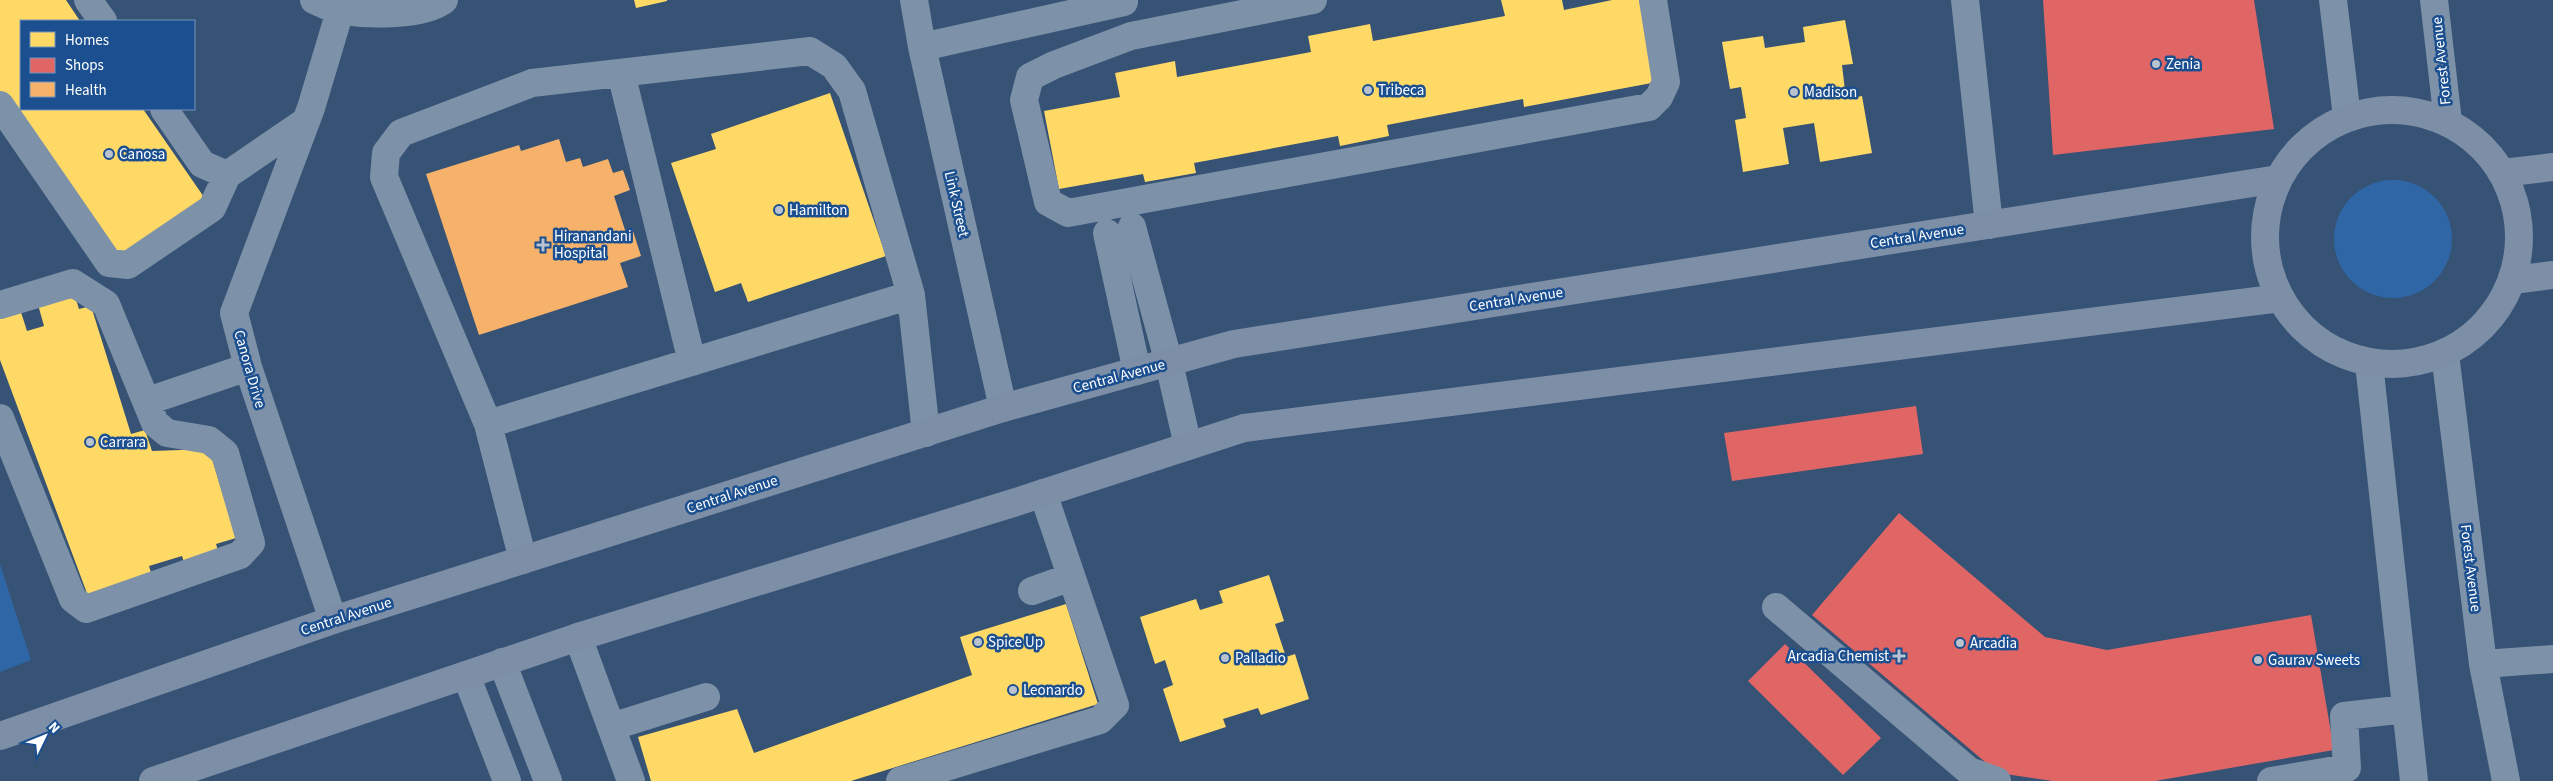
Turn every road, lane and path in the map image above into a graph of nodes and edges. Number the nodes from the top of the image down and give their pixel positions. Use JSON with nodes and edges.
{"nodes":[{"id":1,"x":88,"y":0,"type":"edge"},
{"id":2,"x":314,"y":0,"type":"edge"},
{"id":3,"x":444,"y":0,"type":"edge"},
{"id":4,"x":1313,"y":0,"type":"edge"},
{"id":5,"x":1653,"y":0,"type":"edge"},
{"id":6,"x":1965,"y":0,"type":"edge"},
{"id":7,"x":2333,"y":0,"type":"edge"},
{"id":8,"x":2434,"y":0,"type":"edge"},
{"id":9,"x":921,"y":1,"type":"edge"},
{"id":10,"x":1123,"y":1,"type":"edge"},
{"id":11,"x":340,"y":11,"type":"junction"},
{"id":12,"x":102,"y":20,"type":"edge"},
{"id":13,"x":1131,"y":36,"type":"junction"},
{"id":14,"x":922,"y":47,"type":"junction"},
{"id":15,"x":621,"y":73,"type":"junction"},
{"id":16,"x":0,"y":105,"type":"edge"},
{"id":17,"x":165,"y":110,"type":"edge"},
{"id":18,"x":2347,"y":117,"type":"junction"},
{"id":19,"x":306,"y":121,"type":"junction"},
{"id":20,"x":2448,"y":122,"type":"junction"},
{"id":21,"x":2553,"y":167,"type":"edge"},
{"id":22,"x":2502,"y":173,"type":"junction"},
{"id":23,"x":227,"y":174,"type":"junction"},
{"id":24,"x":2278,"y":179,"type":"junction"},
{"id":25,"x":1989,"y":225,"type":"junction"},
{"id":26,"x":2553,"y":275,"type":"edge"},
{"id":27,"x":2512,"y":280,"type":"junction"},
{"id":28,"x":911,"y":295,"type":"junction"},
{"id":29,"x":2280,"y":298,"type":"junction"},
{"id":30,"x":0,"y":305,"type":"edge"},
{"id":31,"x":2445,"y":354,"type":"junction"},
{"id":32,"x":692,"y":362,"type":"junction"},
{"id":33,"x":1169,"y":363,"type":"junction"},
{"id":34,"x":2369,"y":363,"type":"junction"},
{"id":35,"x":248,"y":367,"type":"junction"},
{"id":36,"x":1137,"y":371,"type":"junction"},
{"id":37,"x":148,"y":401,"type":"junction"},
{"id":38,"x":1003,"y":408,"type":"junction"},
{"id":39,"x":0,"y":418,"type":"edge"},
{"id":40,"x":488,"y":424,"type":"junction"},
{"id":41,"x":926,"y":433,"type":"junction"},
{"id":42,"x":1188,"y":446,"type":"junction"},
{"id":43,"x":1043,"y":493,"type":"junction"},
{"id":44,"x":523,"y":560,"type":"junction"},
{"id":45,"x":1071,"y":577,"type":"junction"},
{"id":46,"x":1032,"y":591,"type":"dead end"},
{"id":47,"x":1776,"y":608,"type":"dead end"},
{"id":48,"x":332,"y":620,"type":"junction"},
{"id":49,"x":578,"y":637,"type":"junction"},
{"id":50,"x":2553,"y":659,"type":"edge"},
{"id":51,"x":502,"y":662,"type":"junction"},
{"id":52,"x":2483,"y":664,"type":"junction"},
{"id":53,"x":466,"y":674,"type":"junction"},
{"id":54,"x":706,"y":697,"type":"dead end"},
{"id":55,"x":2406,"y":709,"type":"junction"},
{"id":56,"x":611,"y":727,"type":"junction"},
{"id":57,"x":0,"y":736,"type":"edge"},
{"id":58,"x":153,"y":781,"type":"edge"},
{"id":59,"x":507,"y":781,"type":"edge"},
{"id":60,"x":548,"y":781,"type":"edge"},
{"id":61,"x":631,"y":781,"type":"edge"},
{"id":62,"x":900,"y":781,"type":"edge"},
{"id":63,"x":1997,"y":781,"type":"edge"},
{"id":64,"x":2271,"y":781,"type":"edge"},
{"id":65,"x":2414,"y":781,"type":"edge"},
{"id":66,"x":2506,"y":781,"type":"edge"}],
"edges":[{"from":1,"to":12,"type":"street"},
{"from":2,"to":11,"type":"street"},
{"from":3,"to":11,"type":"street"},
{"from":4,"to":13,"type":"street"},
{"from":5,"to":13,"type":"street"},
{"from":6,"to":25,"type":"street"},
{"from":7,"to":18,"type":"street"},
{"from":8,"to":20,"type":"street","name":"Forest Avenue"},
{"from":9,"to":14,"type":"street","name":"Link Street"},
{"from":10,"to":13,"type":"street"},
{"from":10,"to":14,"type":"street"},
{"from":11,"to":19,"type":"street","name":"Canora Drive"},
{"from":14,"to":38,"type":"street","name":"Link Street"},
{"from":15,"to":28,"type":"street"},
{"from":15,"to":32,"type":"street"},
{"from":15,"to":40,"type":"street"},
{"from":16,"to":23,"type":"street"},
{"from":17,"to":23,"type":"street"},
{"from":18,"to":20,"type":"main road"},
{"from":18,"to":24,"type":"main road"},
{"from":19,"to":23,"type":"street"},
{"from":19,"to":35,"type":"street","name":"Canora Drive"},
{"from":20,"to":22,"type":"main road"},
{"from":21,"to":22,"type":"main road"},
{"from":22,"to":27,"type":"main road"},
{"from":24,"to":25,"type":"main road","name":"Central Avenue"},
{"from":24,"to":29,"type":"main road"},
{"from":25,"to":33,"type":"main road","name":"Central Avenue"},
{"from":26,"to":27,"type":"main road"},
{"from":27,"to":31,"type":"main road"},
{"from":28,"to":32,"type":"street"},
{"from":28,"to":41,"type":"street"},
{"from":29,"to":34,"type":"main road"},
{"from":29,"to":42,"type":"main road"},
{"from":30,"to":37,"type":"street"},
{"from":31,"to":34,"type":"main road"},
{"from":31,"to":52,"type":"street","name":"Forest Avenue"},
{"from":32,"to":40,"type":"street"},
{"from":33,"to":36,"type":"main road","name":"Central Avenue"},
{"from":33,"to":36,"type":"street"},
{"from":33,"to":42,"type":"street"},
{"from":34,"to":55,"type":"street"},
{"from":35,"to":37,"type":"street"},
{"from":35,"to":48,"type":"street","name":"Canora Drive"},
{"from":36,"to":38,"type":"main road","name":"Central Avenue"},
{"from":37,"to":39,"type":"street"},
{"from":38,"to":41,"type":"main road","name":"Central Avenue"},
{"from":40,"to":44,"type":"street"},
{"from":41,"to":44,"type":"main road","name":"Central Avenue"},
{"from":42,"to":43,"type":"main road"},
{"from":43,"to":45,"type":"street"},
{"from":43,"to":49,"type":"main road"},
{"from":44,"to":48,"type":"main road","name":"Central Avenue"},
{"from":45,"to":46,"type":"street"},
{"from":45,"to":62,"type":"street"},
{"from":47,"to":63,"type":"street"},
{"from":48,"to":57,"type":"main road","name":"Central Avenue"},
{"from":49,"to":51,"type":"main road"},
{"from":49,"to":56,"type":"street"},
{"from":50,"to":52,"type":"street"},
{"from":51,"to":53,"type":"main road"},
{"from":51,"to":60,"type":"street"},
{"from":52,"to":66,"type":"street","name":"Forest Avenue"},
{"from":53,"to":58,"type":"main road"},
{"from":53,"to":59,"type":"street"},
{"from":54,"to":56,"type":"street"},
{"from":55,"to":64,"type":"street"},
{"from":55,"to":65,"type":"street"},
{"from":56,"to":61,"type":"street"}]}
